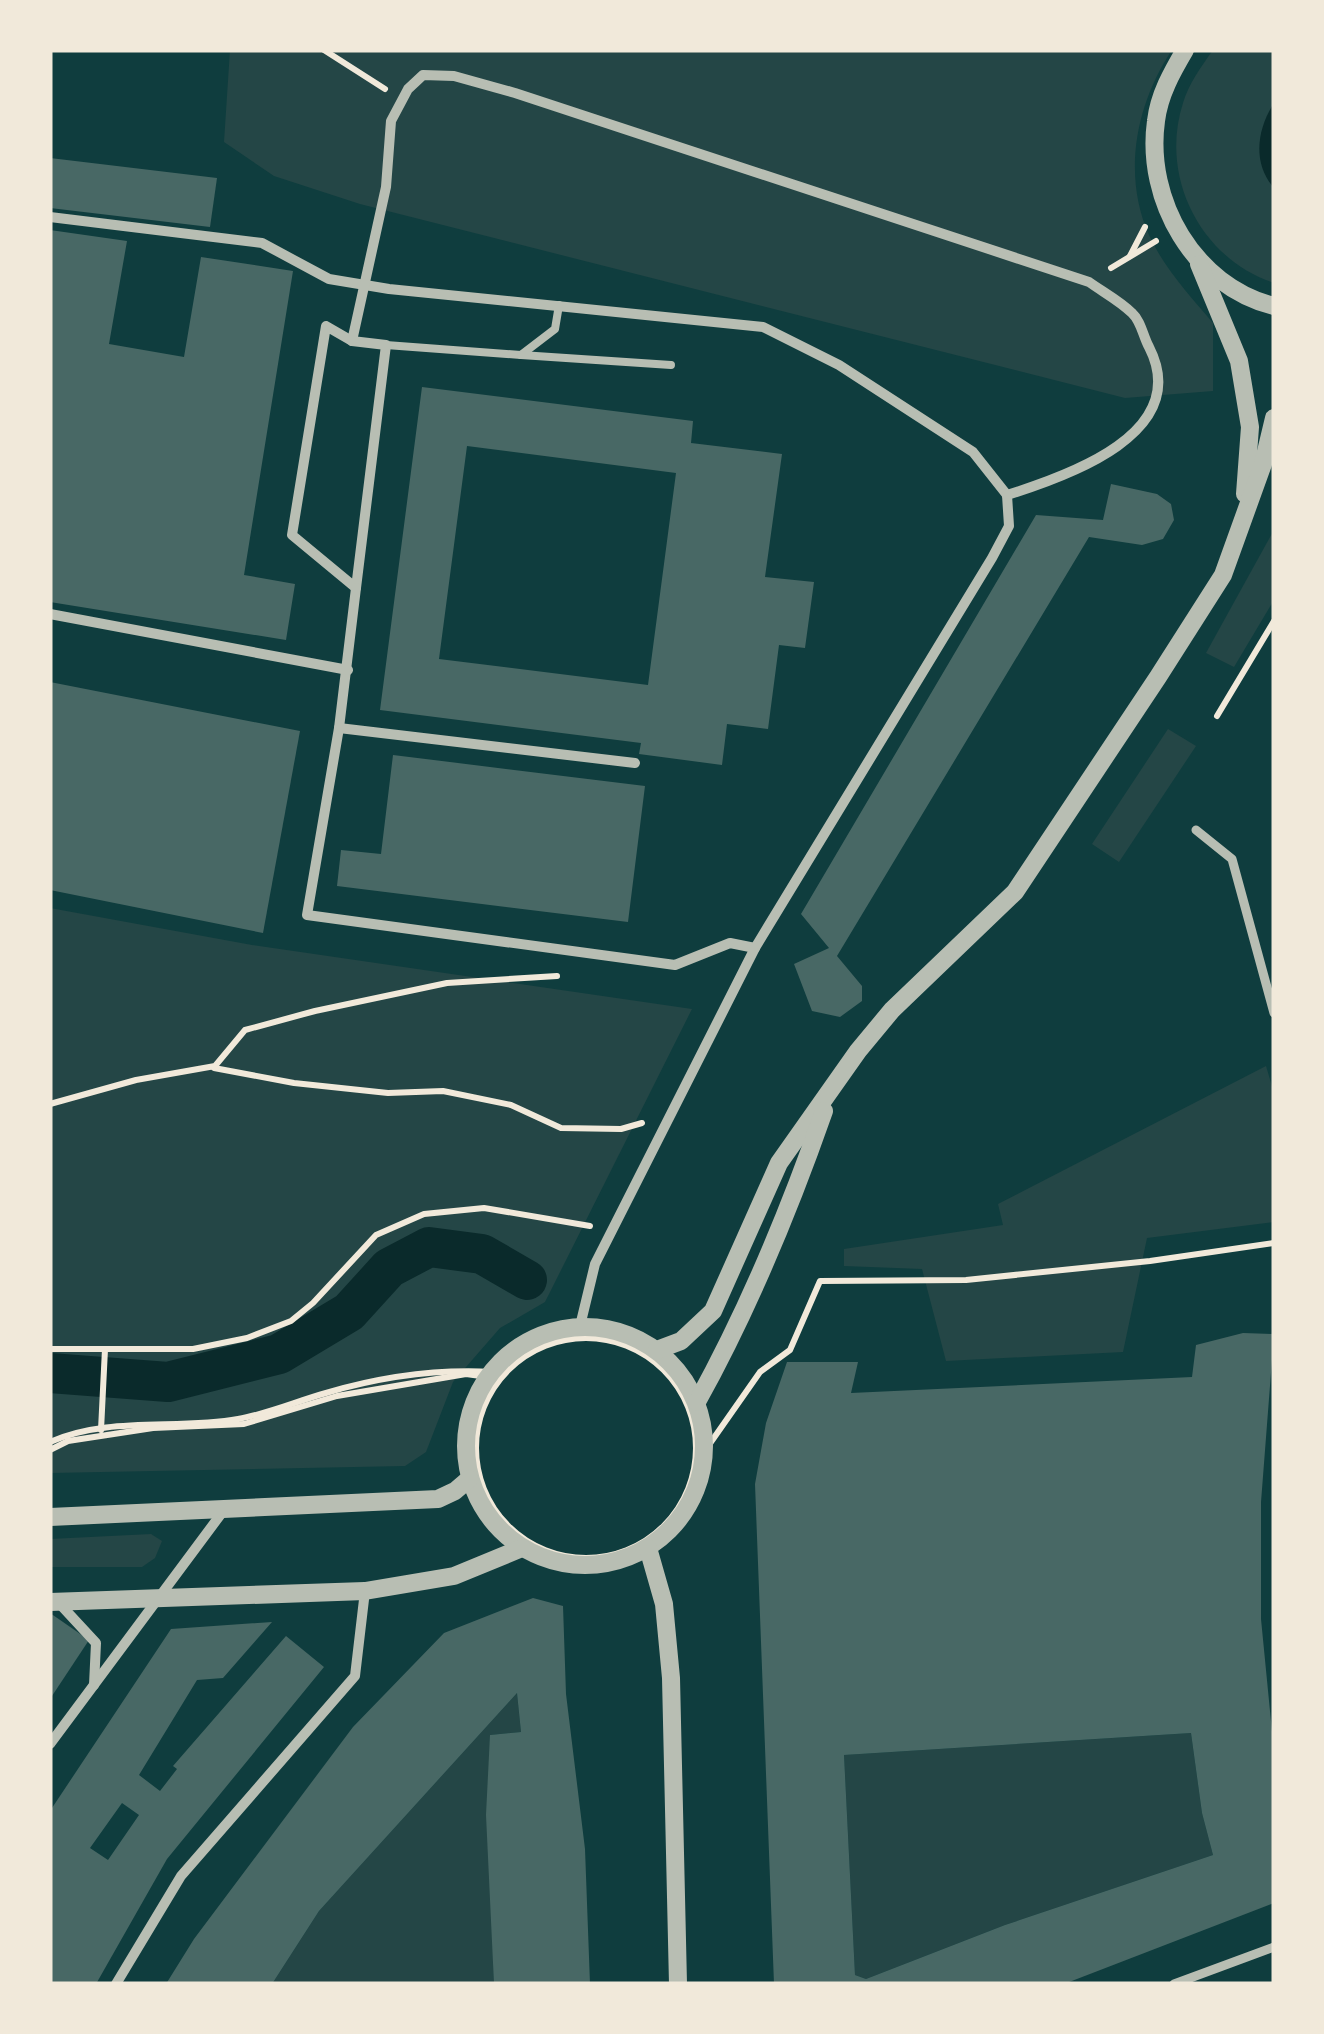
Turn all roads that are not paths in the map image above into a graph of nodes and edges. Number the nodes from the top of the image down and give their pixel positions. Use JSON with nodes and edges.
{"nodes":[{"id":1,"x":1185,"y":50,"type":"edge"},
{"id":2,"x":50,"y":217,"type":"edge"},
{"id":3,"x":1197,"y":259,"type":"junction"},
{"id":4,"x":365,"y":284,"type":"junction"},
{"id":5,"x":559,"y":305,"type":"junction"},
{"id":6,"x":1274,"y":306,"type":"edge"},
{"id":7,"x":352,"y":341,"type":"junction"},
{"id":8,"x":386,"y":345,"type":"junction"},
{"id":9,"x":520,"y":355,"type":"junction"},
{"id":10,"x":671,"y":365,"type":"dead end"},
{"id":11,"x":1274,"y":418,"type":"edge"},
{"id":12,"x":1007,"y":495,"type":"junction"},
{"id":13,"x":1244,"y":516,"type":"junction"},
{"id":14,"x":356,"y":588,"type":"junction"},
{"id":15,"x":50,"y":614,"type":"edge"},
{"id":16,"x":348,"y":670,"type":"junction"},
{"id":17,"x":339,"y":728,"type":"junction"},
{"id":18,"x":635,"y":763,"type":"dead end"},
{"id":19,"x":1196,"y":830,"type":"dead end"},
{"id":20,"x":755,"y":948,"type":"junction"},
{"id":21,"x":1274,"y":1013,"type":"edge"},
{"id":22,"x":830,"y":1092,"type":"junction"},
{"id":23,"x":580,"y":1326,"type":"junction"},
{"id":24,"x":657,"y":1350,"type":"junction"},
{"id":25,"x":697,"y":1402,"type":"junction"},
{"id":26,"x":468,"y":1478,"type":"junction"},
{"id":27,"x":224,"y":1510,"type":"junction"},
{"id":28,"x":50,"y":1517,"type":"edge"},
{"id":29,"x":522,"y":1548,"type":"junction"},
{"id":30,"x":648,"y":1548,"type":"junction"},
{"id":31,"x":365,"y":1591,"type":"junction"},
{"id":32,"x":163,"y":1596,"type":"junction"},
{"id":33,"x":54,"y":1602,"type":"edge"},
{"id":34,"x":94,"y":1686,"type":"junction"},
{"id":35,"x":50,"y":1744,"type":"edge"},
{"id":36,"x":1274,"y":1947,"type":"edge"},
{"id":37,"x":116,"y":1984,"type":"edge"},
{"id":38,"x":678,"y":1984,"type":"edge"},
{"id":39,"x":1174,"y":1984,"type":"edge"}],
"edges":[{"from":1,"to":3,"type":"street"},
{"from":2,"to":4,"type":"street"},
{"from":3,"to":6,"type":"street"},
{"from":3,"to":13,"type":"street"},
{"from":4,"to":5,"type":"street"},
{"from":4,"to":7,"type":"street"},
{"from":4,"to":12,"type":"street"},
{"from":5,"to":9,"type":"lane"},
{"from":5,"to":12,"type":"street"},
{"from":7,"to":8,"type":"street"},
{"from":7,"to":14,"type":"street"},
{"from":8,"to":9,"type":"lane"},
{"from":8,"to":14,"type":"street"},
{"from":9,"to":10,"type":"lane"},
{"from":11,"to":13,"type":"street"},
{"from":12,"to":20,"type":"street"},
{"from":13,"to":22,"type":"street"},
{"from":14,"to":16,"type":"street"},
{"from":15,"to":16,"type":"street"},
{"from":16,"to":17,"type":"street"},
{"from":17,"to":18,"type":"street"},
{"from":17,"to":20,"type":"street"},
{"from":19,"to":21,"type":"street"},
{"from":20,"to":23,"type":"street"},
{"from":22,"to":24,"type":"street"},
{"from":22,"to":25,"type":"street"},
{"from":23,"to":24,"type":"street"},
{"from":23,"to":26,"type":"street"},
{"from":24,"to":25,"type":"street"},
{"from":25,"to":30,"type":"street"},
{"from":26,"to":27,"type":"street"},
{"from":26,"to":29,"type":"street"},
{"from":27,"to":28,"type":"street"},
{"from":27,"to":32,"type":"street"},
{"from":29,"to":30,"type":"street"},
{"from":29,"to":31,"type":"street"},
{"from":30,"to":38,"type":"street"},
{"from":31,"to":32,"type":"street"},
{"from":31,"to":37,"type":"street"},
{"from":32,"to":33,"type":"street"},
{"from":32,"to":34,"type":"street"},
{"from":33,"to":34,"type":"street"},
{"from":34,"to":35,"type":"street"},
{"from":36,"to":39,"type":"street"}]}
